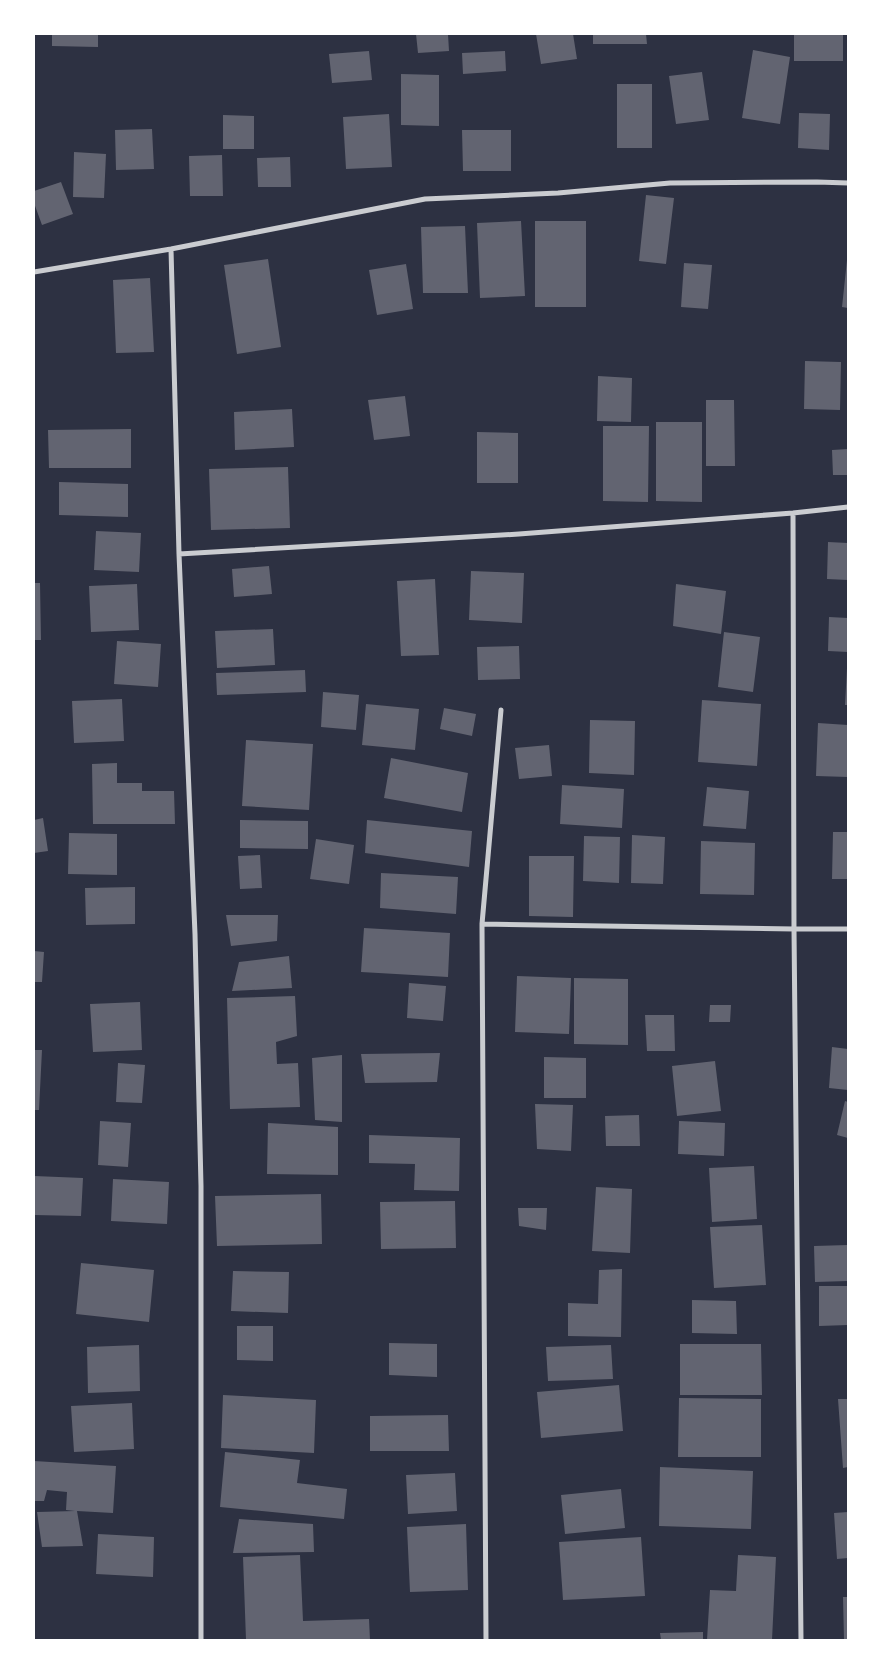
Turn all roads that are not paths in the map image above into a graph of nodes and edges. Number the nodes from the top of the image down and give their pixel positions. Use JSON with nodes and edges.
{"nodes":[{"id":1,"x":848,"y":183,"type":"edge"},
{"id":2,"x":171,"y":249,"type":"junction"},
{"id":3,"x":34,"y":272,"type":"edge"},
{"id":4,"x":848,"y":507,"type":"edge"},
{"id":5,"x":793,"y":513,"type":"junction"},
{"id":6,"x":179,"y":554,"type":"junction"},
{"id":7,"x":501,"y":710,"type":"dead end"},
{"id":8,"x":482,"y":924,"type":"junction"},
{"id":9,"x":794,"y":929,"type":"junction"},
{"id":10,"x":848,"y":929,"type":"edge"},
{"id":11,"x":201,"y":1640,"type":"edge"},
{"id":12,"x":486,"y":1640,"type":"edge"},
{"id":13,"x":801,"y":1640,"type":"edge"}],
"edges":[{"from":1,"to":2,"type":"street"},
{"from":2,"to":3,"type":"street"},
{"from":2,"to":6,"type":"street"},
{"from":4,"to":5,"type":"street"},
{"from":5,"to":6,"type":"street"},
{"from":5,"to":9,"type":"street"},
{"from":6,"to":11,"type":"street"},
{"from":7,"to":8,"type":"street"},
{"from":8,"to":9,"type":"street"},
{"from":8,"to":12,"type":"street"},
{"from":9,"to":10,"type":"street"},
{"from":9,"to":13,"type":"street"}]}
